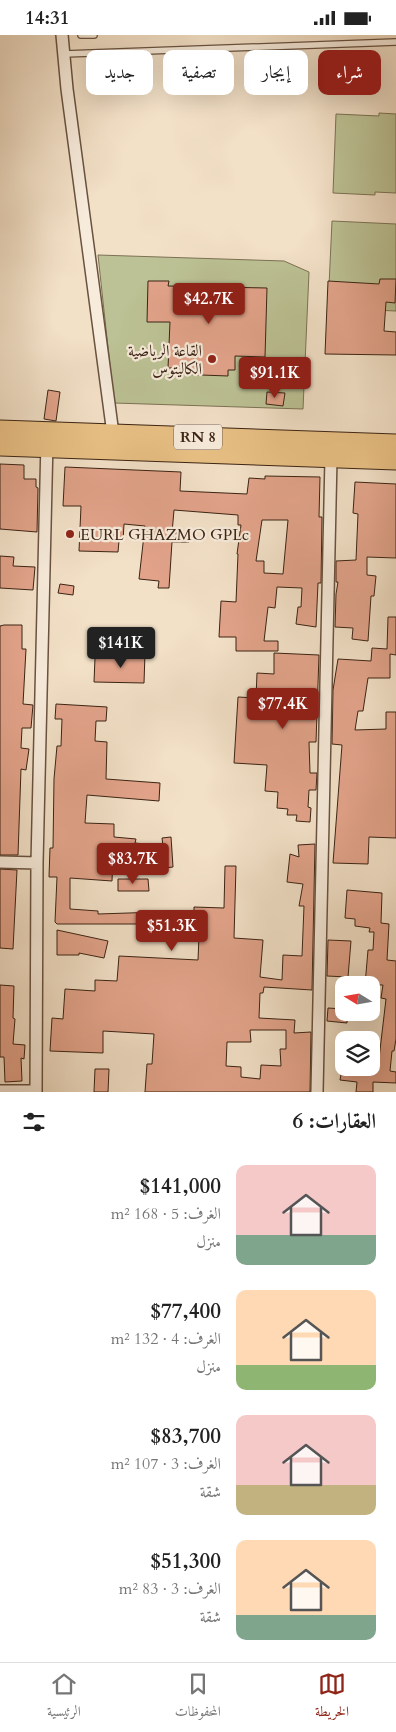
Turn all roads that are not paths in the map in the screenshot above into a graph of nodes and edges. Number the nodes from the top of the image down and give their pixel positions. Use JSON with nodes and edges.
{"nodes":[{"id":1,"x":62,"y":35,"type":"edge"},
{"id":2,"x":81,"y":35,"type":"edge"},
{"id":3,"x":94,"y":35,"type":"edge"},
{"id":4,"x":396,"y":42,"type":"edge"},
{"id":5,"x":64,"y":54,"type":"junction"},
{"id":6,"x":0,"y":429,"type":"edge"},
{"id":7,"x":113,"y":434,"type":"junction"},
{"id":8,"x":47,"y":440,"type":"junction"},
{"id":9,"x":396,"y":444,"type":"edge"},
{"id":10,"x":0,"y":446,"type":"edge"},
{"id":11,"x":331,"y":458,"type":"junction"},
{"id":12,"x":396,"y":460,"type":"edge"},
{"id":13,"x":0,"y":862,"type":"edge"},
{"id":14,"x":37,"y":863,"type":"junction"},
{"id":15,"x":0,"y":1091,"type":"edge"},
{"id":16,"x":36,"y":1092,"type":"edge"},
{"id":17,"x":317,"y":1092,"type":"edge"}],
"edges":[{"from":1,"to":5,"type":"street"},
{"from":2,"to":3,"type":"lane"},
{"from":4,"to":5,"type":"lane"},
{"from":5,"to":7,"type":"street"},
{"from":6,"to":8,"type":"main road","number":"RN 8"},
{"from":7,"to":8,"type":"main road","number":"RN 8"},
{"from":7,"to":9,"type":"main road","number":"RN 8"},
{"from":8,"to":10,"type":"main road","number":"RN 8"},
{"from":8,"to":11,"type":"main road","number":"RN 8"},
{"from":8,"to":14,"type":"street"},
{"from":11,"to":12,"type":"main road","number":"RN 8"},
{"from":11,"to":17,"type":"street"},
{"from":13,"to":14,"type":"street"},
{"from":14,"to":16,"type":"street"},
{"from":15,"to":16,"type":"street"}]}
